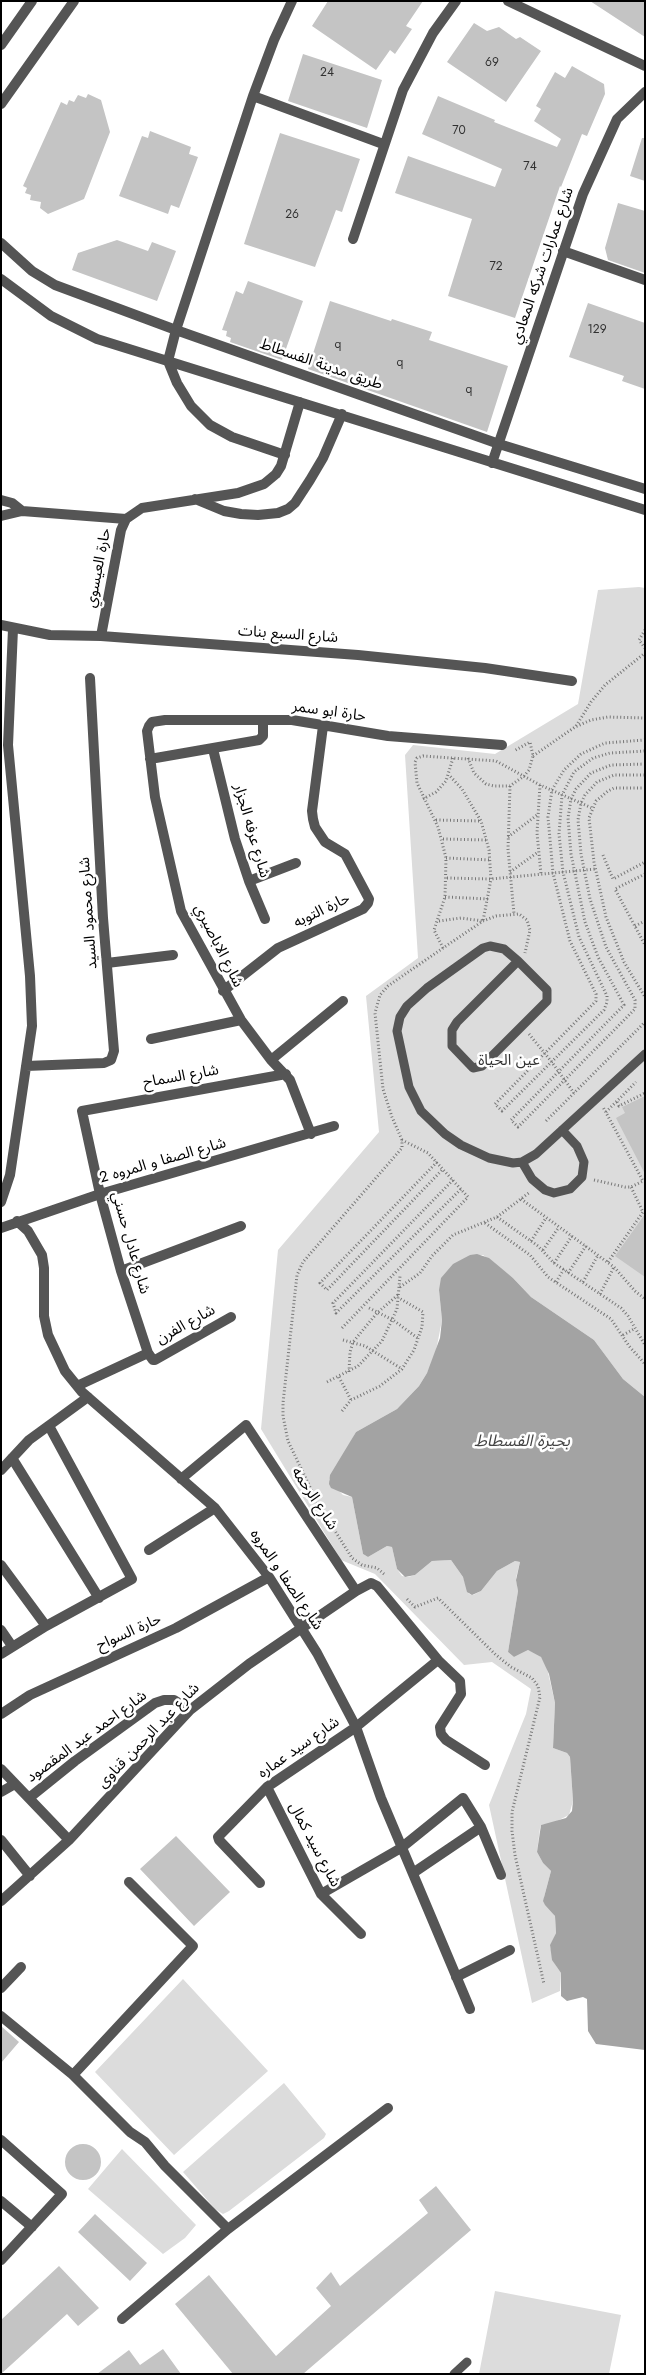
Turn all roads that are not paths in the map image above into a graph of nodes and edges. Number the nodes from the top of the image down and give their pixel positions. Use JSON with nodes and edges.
{"nodes":[{"id":1,"x":32,"y":1,"type":"edge"},
{"id":2,"x":74,"y":1,"type":"edge"},
{"id":3,"x":292,"y":1,"type":"edge"},
{"id":4,"x":456,"y":1,"type":"edge"},
{"id":5,"x":508,"y":1,"type":"edge"},
{"id":6,"x":1,"y":46,"type":"edge"},
{"id":7,"x":645,"y":66,"type":"edge"},
{"id":8,"x":645,"y":92,"type":"edge"},
{"id":9,"x":253,"y":96,"type":"junction"},
{"id":10,"x":1,"y":104,"type":"edge"},
{"id":11,"x":383,"y":144,"type":"junction"},
{"id":12,"x":352,"y":239,"type":"dead end"},
{"id":13,"x":1,"y":243,"type":"edge"},
{"id":14,"x":563,"y":251,"type":"junction"},
{"id":15,"x":1,"y":279,"type":"edge"},
{"id":16,"x":645,"y":280,"type":"edge"},
{"id":17,"x":176,"y":330,"type":"junction"},
{"id":18,"x":168,"y":361,"type":"junction"},
{"id":19,"x":300,"y":402,"type":"junction"},
{"id":20,"x":342,"y":414,"type":"junction"},
{"id":21,"x":499,"y":444,"type":"junction"},
{"id":22,"x":285,"y":455,"type":"junction"},
{"id":23,"x":492,"y":463,"type":"junction"},
{"id":24,"x":645,"y":489,"type":"edge"},
{"id":25,"x":194,"y":499,"type":"junction"},
{"id":26,"x":1,"y":500,"type":"edge"},
{"id":27,"x":645,"y":510,"type":"edge"},
{"id":28,"x":22,"y":511,"type":"junction"},
{"id":29,"x":1,"y":516,"type":"edge"},
{"id":30,"x":126,"y":518,"type":"junction"},
{"id":31,"x":1,"y":626,"type":"edge"},
{"id":32,"x":13,"y":629,"type":"junction"},
{"id":33,"x":101,"y":636,"type":"junction"},
{"id":34,"x":90,"y":678,"type":"dead end"},
{"id":35,"x":572,"y":681,"type":"dead end"},
{"id":36,"x":263,"y":720,"type":"junction"},
{"id":37,"x":152,"y":722,"type":"joint"},
{"id":38,"x":323,"y":726,"type":"junction"},
{"id":39,"x":502,"y":746,"type":"dead end"},
{"id":40,"x":213,"y":749,"type":"junction"},
{"id":41,"x":150,"y":760,"type":"junction"},
{"id":42,"x":296,"y":863,"type":"dead end"},
{"id":43,"x":249,"y":882,"type":"junction"},
{"id":44,"x":265,"y":919,"type":"dead end"},
{"id":45,"x":173,"y":955,"type":"dead end"},
{"id":46,"x":518,"y":961,"type":"junction"},
{"id":47,"x":107,"y":963,"type":"junction"},
{"id":48,"x":223,"y":991,"type":"junction"},
{"id":49,"x":343,"y":1001,"type":"dead end"},
{"id":50,"x":241,"y":1020,"type":"junction"},
{"id":51,"x":151,"y":1039,"type":"dead end"},
{"id":52,"x":645,"y":1054,"type":"edge"},
{"id":53,"x":271,"y":1060,"type":"junction"},
{"id":54,"x":26,"y":1066,"type":"junction"},
{"id":55,"x":286,"y":1074,"type":"junction"},
{"id":56,"x":82,"y":1111,"type":"joint"},
{"id":57,"x":334,"y":1126,"type":"dead end"},
{"id":58,"x":562,"y":1130,"type":"junction"},
{"id":59,"x":311,"y":1134,"type":"junction"},
{"id":60,"x":522,"y":1162,"type":"junction"},
{"id":61,"x":100,"y":1194,"type":"junction"},
{"id":62,"x":1,"y":1202,"type":"edge"},
{"id":63,"x":17,"y":1221,"type":"junction"},
{"id":64,"x":241,"y":1226,"type":"dead end"},
{"id":65,"x":1,"y":1228,"type":"edge"},
{"id":66,"x":122,"y":1271,"type":"junction"},
{"id":67,"x":231,"y":1317,"type":"dead end"},
{"id":68,"x":148,"y":1353,"type":"junction"},
{"id":69,"x":77,"y":1386,"type":"junction"},
{"id":70,"x":88,"y":1397,"type":"junction"},
{"id":71,"x":48,"y":1426,"type":"junction"},
{"id":72,"x":12,"y":1458,"type":"junction"},
{"id":73,"x":1,"y":1470,"type":"edge"},
{"id":74,"x":181,"y":1479,"type":"junction"},
{"id":75,"x":214,"y":1508,"type":"junction"},
{"id":76,"x":149,"y":1550,"type":"dead end"},
{"id":77,"x":1,"y":1565,"type":"edge"},
{"id":78,"x":269,"y":1577,"type":"junction"},
{"id":79,"x":356,"y":1591,"type":"junction"},
{"id":80,"x":99,"y":1598,"type":"junction"},
{"id":81,"x":46,"y":1626,"type":"junction"},
{"id":82,"x":301,"y":1627,"type":"junction"},
{"id":83,"x":1,"y":1630,"type":"edge"},
{"id":84,"x":12,"y":1646,"type":"junction"},
{"id":85,"x":1,"y":1654,"type":"edge"},
{"id":86,"x":438,"y":1660,"type":"junction"},
{"id":87,"x":190,"y":1710,"type":"junction"},
{"id":88,"x":1,"y":1714,"type":"edge"},
{"id":89,"x":356,"y":1727,"type":"junction"},
{"id":90,"x":484,"y":1765,"type":"dead end"},
{"id":91,"x":1,"y":1769,"type":"edge"},
{"id":92,"x":15,"y":1784,"type":"junction"},
{"id":93,"x":267,"y":1787,"type":"junction"},
{"id":94,"x":1,"y":1792,"type":"edge"},
{"id":95,"x":29,"y":1798,"type":"junction"},
{"id":96,"x":481,"y":1827,"type":"junction"},
{"id":97,"x":1,"y":1840,"type":"edge"},
{"id":98,"x":69,"y":1840,"type":"junction"},
{"id":99,"x":401,"y":1848,"type":"junction"},
{"id":100,"x":413,"y":1873,"type":"junction"},
{"id":101,"x":501,"y":1875,"type":"dead end"},
{"id":102,"x":30,"y":1876,"type":"junction"},
{"id":103,"x":129,"y":1882,"type":"dead end"},
{"id":104,"x":260,"y":1883,"type":"dead end"},
{"id":105,"x":321,"y":1894,"type":"junction"},
{"id":106,"x":1,"y":1901,"type":"edge"},
{"id":107,"x":361,"y":1934,"type":"dead end"},
{"id":108,"x":510,"y":1950,"type":"dead end"},
{"id":109,"x":21,"y":1967,"type":"dead end"},
{"id":110,"x":456,"y":1977,"type":"junction"},
{"id":111,"x":1,"y":1988,"type":"edge"},
{"id":112,"x":470,"y":2010,"type":"dead end"},
{"id":113,"x":1,"y":2016,"type":"edge"},
{"id":114,"x":73,"y":2074,"type":"junction"},
{"id":115,"x":388,"y":2108,"type":"dead end"},
{"id":116,"x":1,"y":2140,"type":"edge"},
{"id":117,"x":1,"y":2201,"type":"edge"},
{"id":118,"x":32,"y":2227,"type":"junction"},
{"id":119,"x":228,"y":2230,"type":"junction"},
{"id":120,"x":1,"y":2260,"type":"edge"},
{"id":121,"x":122,"y":2319,"type":"dead end"},
{"id":122,"x":467,"y":2362,"type":"dead end"},
{"id":123,"x":454,"y":2374,"type":"edge"}],
"edges":[{"from":1,"to":6,"type":"street"},
{"from":2,"to":10,"type":"street"},
{"from":3,"to":9,"type":"street"},
{"from":4,"to":11,"type":"street"},
{"from":5,"to":7,"type":"street"},
{"from":8,"to":14,"type":"street","name":"شارع عمارات شركه المعادي"},
{"from":9,"to":11,"type":"street"},
{"from":9,"to":17,"type":"street"},
{"from":11,"to":12,"type":"street"},
{"from":13,"to":17,"type":"street","name":"طريق مدينة الفسطاط"},
{"from":14,"to":16,"type":"street"},
{"from":14,"to":21,"type":"street","name":"شارع عمارات شركه المعادي"},
{"from":15,"to":18,"type":"street"},
{"from":17,"to":18,"type":"street"},
{"from":17,"to":21,"type":"street","name":"طريق مدينة الفسطاط"},
{"from":18,"to":19,"type":"street"},
{"from":18,"to":22,"type":"street"},
{"from":19,"to":20,"type":"street"},
{"from":19,"to":22,"type":"street","name":"حارة العيسوي"},
{"from":20,"to":23,"type":"street"},
{"from":20,"to":25,"type":"street"},
{"from":21,"to":23,"type":"street","name":"شارع عمارات شركه المعادي"},
{"from":21,"to":24,"type":"street","name":"طريق مدينة الفسطاط"},
{"from":22,"to":25,"type":"street","name":"حارة العيسوي"},
{"from":23,"to":27,"type":"street"},
{"from":25,"to":30,"type":"street","name":"حارة العيسوي"},
{"from":26,"to":28,"type":"street"},
{"from":28,"to":29,"type":"street"},
{"from":28,"to":30,"type":"street"},
{"from":30,"to":33,"type":"street","name":"حارة العيسوي"},
{"from":31,"to":32,"type":"street","name":"شارع السبع بنات"},
{"from":32,"to":33,"type":"street","name":"شارع السبع بنات"},
{"from":32,"to":54,"type":"street"},
{"from":33,"to":35,"type":"street","name":"شارع السبع بنات"},
{"from":34,"to":47,"type":"street","name":"شارع محمود السيد"},
{"from":36,"to":37,"type":"street","name":"حارة ابو سمر"},
{"from":36,"to":38,"type":"street","name":"حارة ابو سمر"},
{"from":36,"to":40,"type":"street"},
{"from":37,"to":41,"type":"street","name":"شارع الاباصيري"},
{"from":38,"to":39,"type":"street","name":"حارة ابو سمر"},
{"from":38,"to":48,"type":"street","name":"حارة التوبه"},
{"from":40,"to":41,"type":"street"},
{"from":40,"to":43,"type":"street","name":"شارع عرفه الجزار"},
{"from":41,"to":48,"type":"street","name":"شارع الاباصيري"},
{"from":42,"to":43,"type":"street"},
{"from":43,"to":44,"type":"street","name":"شارع عرفه الجزار"},
{"from":45,"to":47,"type":"street"},
{"from":46,"to":46,"type":"lane"},
{"from":46,"to":60,"type":"lane"},
{"from":47,"to":54,"type":"street","name":"شارع محمود السيد"},
{"from":48,"to":50,"type":"street","name":"شارع الاباصيري"},
{"from":49,"to":53,"type":"street"},
{"from":50,"to":51,"type":"street"},
{"from":50,"to":53,"type":"street","name":"شارع الاباصيري"},
{"from":52,"to":58,"type":"lane"},
{"from":53,"to":55,"type":"street","name":"شارع الاباصيري"},
{"from":54,"to":62,"type":"street"},
{"from":55,"to":56,"type":"street","name":"شارع السماح"},
{"from":55,"to":59,"type":"street","name":"شارع الاباصيري"},
{"from":56,"to":61,"type":"street","name":"شارع عادل حسني"},
{"from":57,"to":59,"type":"street","name":"شارع الصفا و المروه 2"},
{"from":58,"to":60,"type":"lane"},
{"from":58,"to":60,"type":"lane"},
{"from":59,"to":61,"type":"street","name":"شارع الصفا و المروه 2"},
{"from":61,"to":63,"type":"street","name":"شارع الصفا و المروه 2"},
{"from":61,"to":66,"type":"street","name":"شارع عادل حسني"},
{"from":63,"to":65,"type":"street","name":"شارع الصفا و المروه 2"},
{"from":63,"to":69,"type":"street","name":"شارع الصفا و المروه"},
{"from":64,"to":66,"type":"street"},
{"from":66,"to":68,"type":"street","name":"شارع عادل حسني"},
{"from":67,"to":68,"type":"street","name":"شارع الفرن"},
{"from":68,"to":69,"type":"street","name":"شارع الفرن"},
{"from":69,"to":70,"type":"street","name":"شارع الصفا و المروه"},
{"from":70,"to":71,"type":"street"},
{"from":70,"to":74,"type":"street","name":"شارع الصفا و المروه"},
{"from":71,"to":72,"type":"street"},
{"from":71,"to":80,"type":"street"},
{"from":72,"to":73,"type":"street"},
{"from":72,"to":80,"type":"street"},
{"from":74,"to":75,"type":"street","name":"شارع الصفا و المروه"},
{"from":74,"to":79,"type":"street","name":"شارع الرحمه"},
{"from":75,"to":76,"type":"street"},
{"from":75,"to":78,"type":"street","name":"شارع الصفا و المروه"},
{"from":77,"to":81,"type":"street"},
{"from":78,"to":82,"type":"street","name":"شارع الصفا و المروه"},
{"from":78,"to":88,"type":"street","name":"حارة السواح"},
{"from":79,"to":82,"type":"street","name":"شارع عبد الرحمن قناوى"},
{"from":79,"to":86,"type":"street","name":"شارع عبد الرحمن قناوى"},
{"from":80,"to":81,"type":"street"},
{"from":81,"to":84,"type":"street"},
{"from":82,"to":87,"type":"street","name":"شارع عبد الرحمن قناوى"},
{"from":82,"to":89,"type":"street","name":"شارع الصفا و المروه"},
{"from":83,"to":84,"type":"street"},
{"from":84,"to":85,"type":"street"},
{"from":86,"to":89,"type":"street","name":"شارع سيد عماره"},
{"from":86,"to":90,"type":"street"},
{"from":87,"to":95,"type":"street","name":"شارع احمد عبد المقصود"},
{"from":87,"to":98,"type":"street","name":"شارع عبد الرحمن قناوى"},
{"from":89,"to":93,"type":"street","name":"شارع سيد عماره"},
{"from":89,"to":99,"type":"street","name":"شارع الصفا و المروه"},
{"from":91,"to":92,"type":"street"},
{"from":92,"to":94,"type":"street"},
{"from":92,"to":95,"type":"street"},
{"from":93,"to":104,"type":"street","name":"شارع سيد عماره"},
{"from":93,"to":105,"type":"street","name":"شارع سيد كمال"},
{"from":95,"to":98,"type":"street"},
{"from":96,"to":99,"type":"street"},
{"from":96,"to":100,"type":"street"},
{"from":96,"to":101,"type":"street"},
{"from":97,"to":102,"type":"street"},
{"from":98,"to":102,"type":"street","name":"شارع عبد الرحمن قناوى"},
{"from":99,"to":100,"type":"street","name":"شارع الصفا و المروه"},
{"from":99,"to":105,"type":"street"},
{"from":100,"to":110,"type":"street","name":"شارع الصفا و المروه"},
{"from":102,"to":106,"type":"street","name":"شارع عبد الرحمن قناوى"},
{"from":103,"to":114,"type":"street"},
{"from":105,"to":107,"type":"street","name":"شارع سيد كمال"},
{"from":108,"to":110,"type":"street"},
{"from":109,"to":111,"type":"street"},
{"from":110,"to":112,"type":"street","name":"شارع الصفا و المروه"},
{"from":113,"to":114,"type":"street"},
{"from":114,"to":119,"type":"street"},
{"from":115,"to":119,"type":"street"},
{"from":116,"to":118,"type":"street"},
{"from":117,"to":118,"type":"street"},
{"from":118,"to":120,"type":"street"},
{"from":119,"to":121,"type":"street"},
{"from":122,"to":123,"type":"lane"}]}
